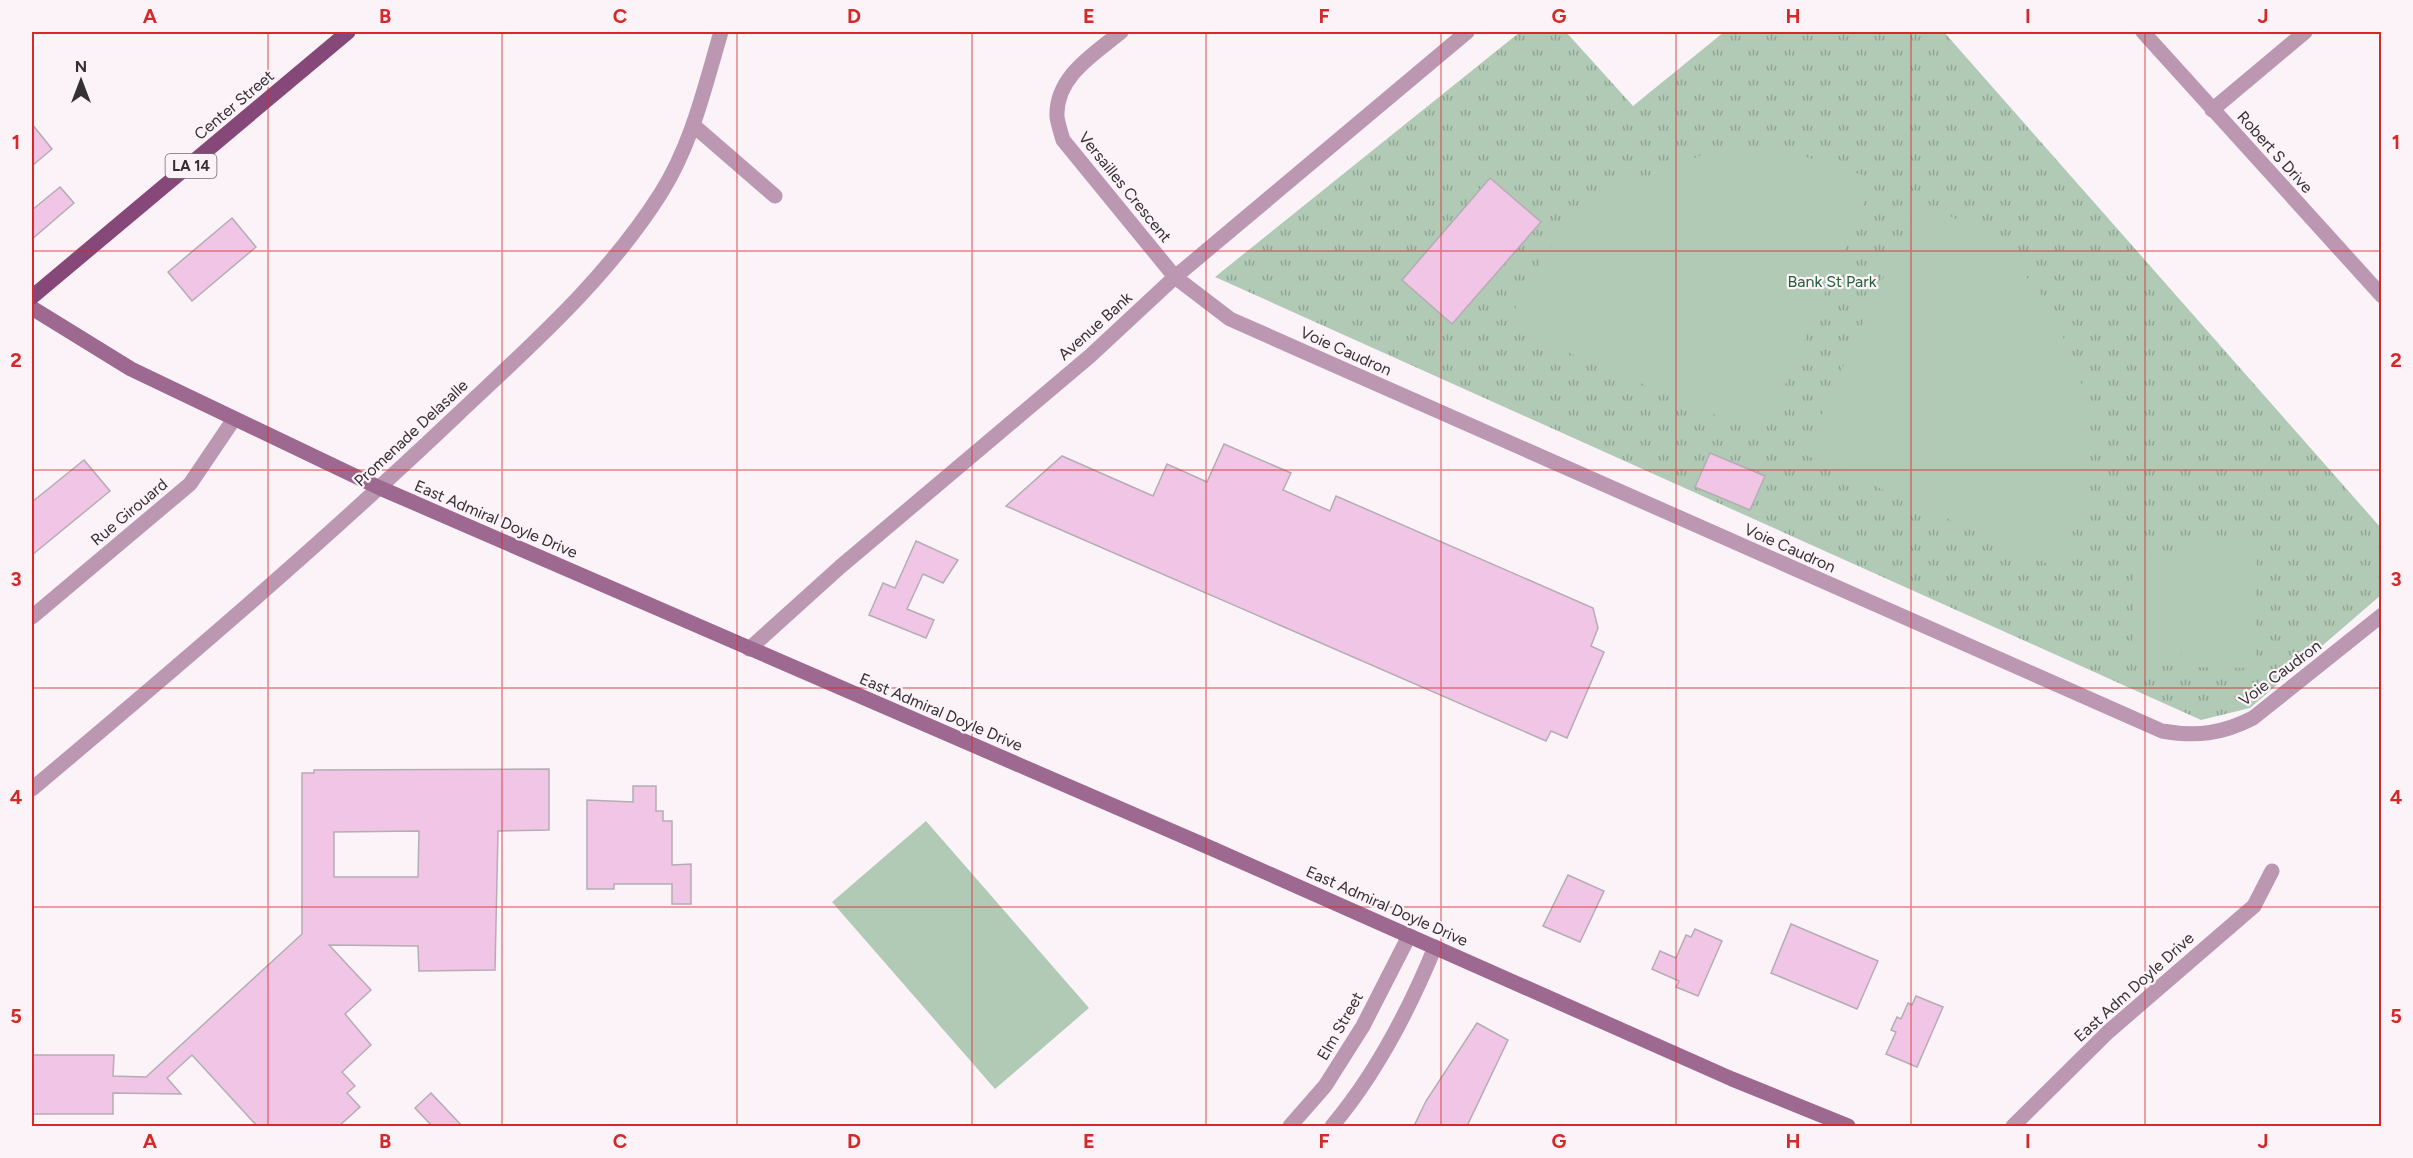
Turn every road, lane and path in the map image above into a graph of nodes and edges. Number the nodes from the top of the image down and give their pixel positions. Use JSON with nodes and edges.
{"nodes":[{"id":1,"x":348,"y":32,"type":"edge"},
{"id":2,"x":721,"y":32,"type":"edge"},
{"id":3,"x":1121,"y":32,"type":"edge"},
{"id":4,"x":1467,"y":32,"type":"edge"},
{"id":5,"x":2143,"y":32,"type":"edge"},
{"id":6,"x":2305,"y":32,"type":"edge"},
{"id":7,"x":2212,"y":110,"type":"junction"},
{"id":8,"x":693,"y":125,"type":"junction"},
{"id":9,"x":775,"y":195,"type":"dead end"},
{"id":10,"x":1175,"y":277,"type":"junction"},
{"id":11,"x":2381,"y":293,"type":"edge"},
{"id":12,"x":32,"y":297,"type":"edge"},
{"id":13,"x":32,"y":308,"type":"edge"},
{"id":14,"x":234,"y":419,"type":"junction"},
{"id":15,"x":380,"y":488,"type":"junction"},
{"id":16,"x":2382,"y":615,"type":"edge"},
{"id":17,"x":32,"y":617,"type":"edge"},
{"id":18,"x":749,"y":649,"type":"junction"},
{"id":19,"x":32,"y":789,"type":"edge"},
{"id":20,"x":2272,"y":871,"type":"dead end"},
{"id":21,"x":1409,"y":936,"type":"junction"},
{"id":22,"x":1435,"y":947,"type":"junction"},
{"id":23,"x":1290,"y":1126,"type":"edge"},
{"id":24,"x":1332,"y":1126,"type":"edge"},
{"id":25,"x":1848,"y":1126,"type":"edge"},
{"id":26,"x":2013,"y":1126,"type":"edge"}],
"edges":[{"from":1,"to":12,"type":"main road","name":"Center Street","number":"LA 14"},
{"from":2,"to":8,"type":"street","name":"Promenade Delasalle"},
{"from":3,"to":10,"type":"street","name":"Versailles Crescent"},
{"from":4,"to":10,"type":"street","name":"Avenue Bank"},
{"from":5,"to":7,"type":"street","name":"Robert S Drive"},
{"from":6,"to":7,"type":"street"},
{"from":7,"to":11,"type":"street","name":"Robert S Drive"},
{"from":8,"to":9,"type":"street"},
{"from":8,"to":15,"type":"street","name":"Promenade Delasalle"},
{"from":10,"to":16,"type":"street","name":"Voie Caudron"},
{"from":10,"to":18,"type":"street","name":"Avenue Bank"},
{"from":13,"to":14,"type":"main road","name":"East Admiral Doyle Drive"},
{"from":14,"to":15,"type":"main road","name":"East Admiral Doyle Drive"},
{"from":14,"to":17,"type":"street","name":"Rue Girouard"},
{"from":15,"to":18,"type":"main road","name":"East Admiral Doyle Drive"},
{"from":15,"to":19,"type":"street","name":"Promenade Delasalle"},
{"from":18,"to":21,"type":"main road","name":"East Admiral Doyle Drive"},
{"from":20,"to":26,"type":"street","name":"East Adm Doyle Drive"},
{"from":21,"to":22,"type":"main road","name":"East Admiral Doyle Drive"},
{"from":21,"to":23,"type":"street","name":"Elm Street"},
{"from":22,"to":24,"type":"street"},
{"from":22,"to":25,"type":"main road","name":"East Admiral Doyle Drive"}]}
